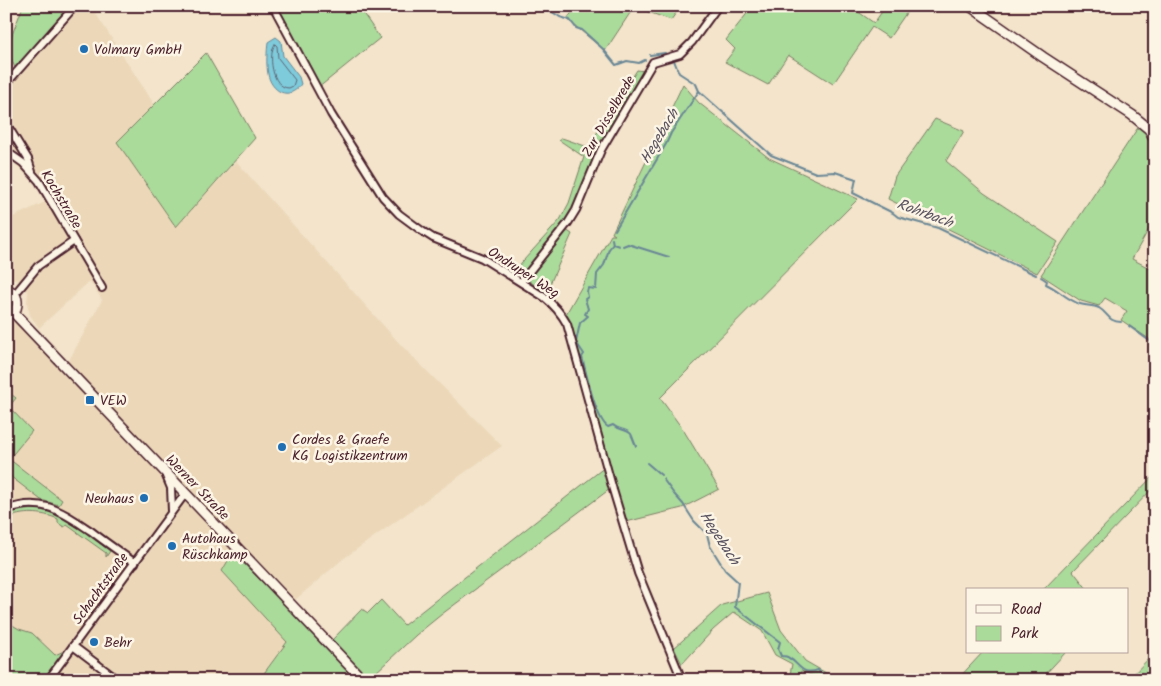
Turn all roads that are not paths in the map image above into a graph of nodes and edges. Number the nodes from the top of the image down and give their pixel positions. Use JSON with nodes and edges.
{"nodes":[{"id":1,"x":75,"y":6,"type":"edge"},
{"id":2,"x":273,"y":6,"type":"edge"},
{"id":3,"x":718,"y":6,"type":"edge"},
{"id":4,"x":970,"y":6,"type":"edge"},
{"id":5,"x":6,"y":84,"type":"edge"},
{"id":6,"x":6,"y":123,"type":"edge"},
{"id":7,"x":1155,"y":140,"type":"edge"},
{"id":8,"x":6,"y":151,"type":"edge"},
{"id":9,"x":33,"y":173,"type":"junction"},
{"id":10,"x":74,"y":241,"type":"junction"},
{"id":11,"x":521,"y":282,"type":"junction"},
{"id":12,"x":102,"y":288,"type":"dead end"},
{"id":13,"x":10,"y":292,"type":"edge"},
{"id":14,"x":10,"y":314,"type":"edge"},
{"id":15,"x":164,"y":472,"type":"junction"},
{"id":16,"x":185,"y":494,"type":"junction"},
{"id":17,"x":6,"y":510,"type":"edge"},
{"id":18,"x":172,"y":511,"type":"junction"},
{"id":19,"x":135,"y":562,"type":"junction"},
{"id":20,"x":73,"y":646,"type":"junction"},
{"id":21,"x":48,"y":680,"type":"edge"},
{"id":22,"x":118,"y":680,"type":"edge"},
{"id":23,"x":363,"y":680,"type":"edge"},
{"id":24,"x":682,"y":680,"type":"edge"}],
"edges":[{"from":1,"to":5,"type":"street"},
{"from":2,"to":11,"type":"street","name":"Ondruper Weg"},
{"from":3,"to":11,"type":"street","name":"Zur Disselbrede"},
{"from":4,"to":7,"type":"main road"},
{"from":6,"to":9,"type":"street"},
{"from":8,"to":9,"type":"street","name":"Kochstraße"},
{"from":9,"to":10,"type":"street","name":"Kochstraße"},
{"from":10,"to":12,"type":"street","name":"Kochstraße"},
{"from":10,"to":13,"type":"street","name":"Kochstraße"},
{"from":11,"to":24,"type":"street","name":"Ondruper Weg"},
{"from":13,"to":14,"type":"main road"},
{"from":14,"to":15,"type":"main road","name":"Werner Straße"},
{"from":15,"to":16,"type":"main road","name":"Werner Straße"},
{"from":15,"to":18,"type":"street"},
{"from":16,"to":18,"type":"street","name":"Schachtstraße"},
{"from":16,"to":23,"type":"main road","name":"Werner Straße"},
{"from":17,"to":19,"type":"street"},
{"from":18,"to":19,"type":"street","name":"Schachtstraße"},
{"from":19,"to":20,"type":"street","name":"Schachtstraße"},
{"from":20,"to":21,"type":"street","name":"Schachtstraße"},
{"from":20,"to":22,"type":"street"}]}
